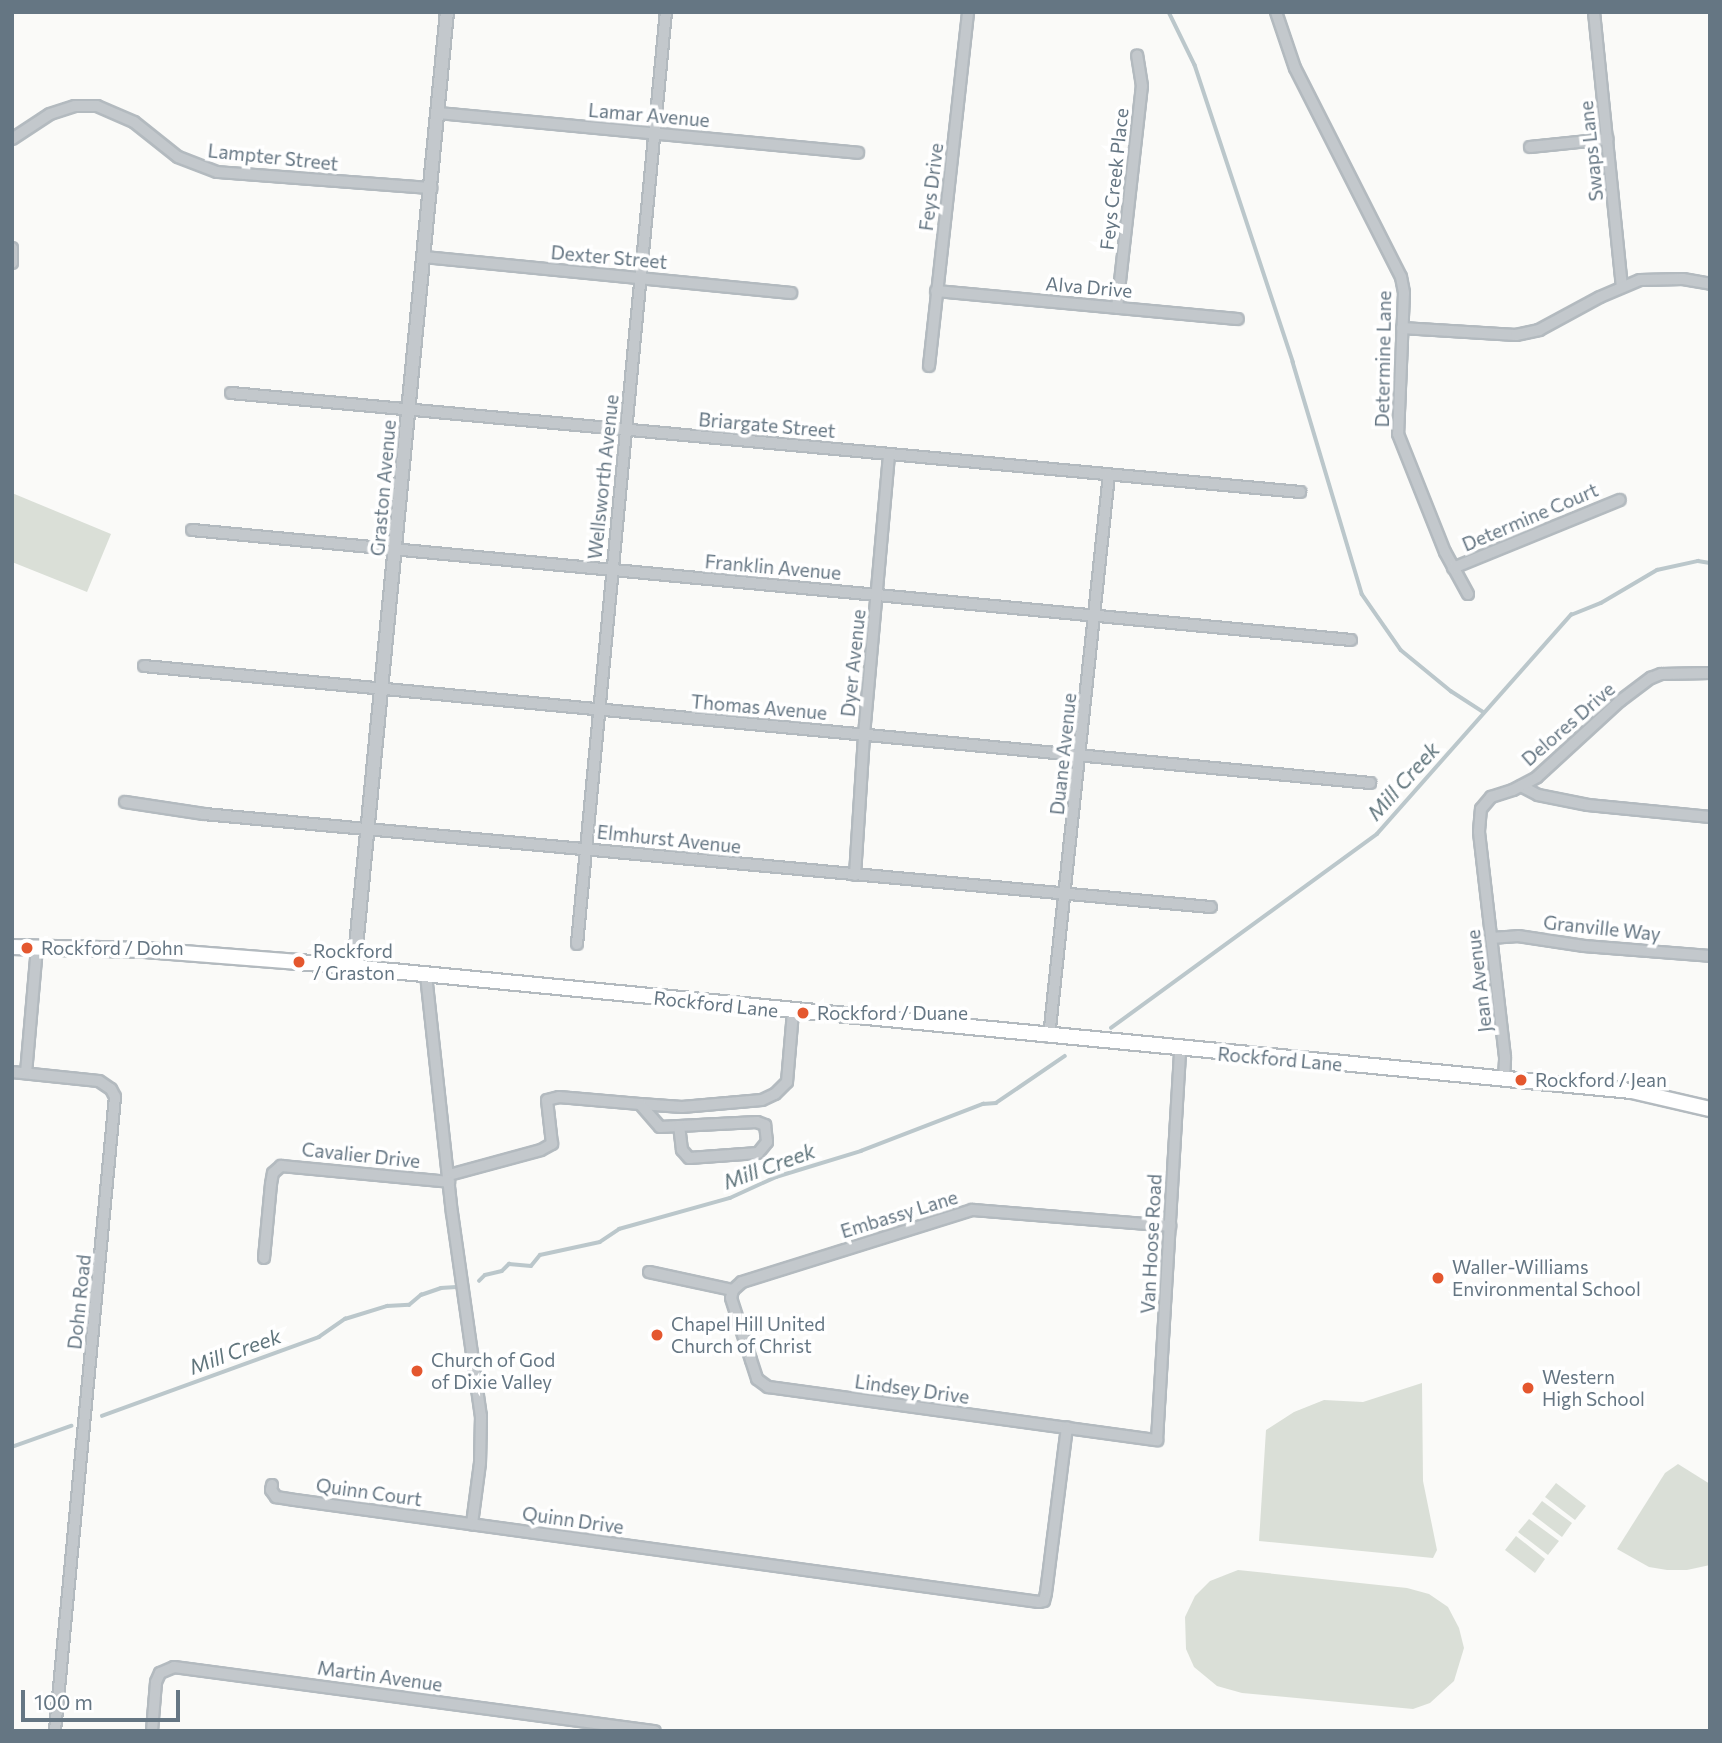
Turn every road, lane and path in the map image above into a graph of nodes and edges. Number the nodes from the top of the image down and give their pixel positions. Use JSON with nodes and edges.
{"nodes":[{"id":1,"x":447,"y":12,"type":"edge"},
{"id":2,"x":666,"y":12,"type":"edge"},
{"id":3,"x":968,"y":12,"type":"edge"},
{"id":4,"x":1276,"y":12,"type":"edge"},
{"id":5,"x":1594,"y":12,"type":"edge"},
{"id":6,"x":1137,"y":55,"type":"dead end"},
{"id":7,"x":438,"y":113,"type":"junction"},
{"id":8,"x":654,"y":134,"type":"junction"},
{"id":9,"x":12,"y":139,"type":"edge"},
{"id":10,"x":1608,"y":139,"type":"junction"},
{"id":11,"x":1530,"y":146,"type":"dead end"},
{"id":12,"x":858,"y":153,"type":"dead end"},
{"id":13,"x":431,"y":188,"type":"junction"},
{"id":14,"x":12,"y":248,"type":"edge"},
{"id":15,"x":424,"y":257,"type":"junction"},
{"id":16,"x":12,"y":263,"type":"edge"},
{"id":17,"x":640,"y":278,"type":"junction"},
{"id":18,"x":1710,"y":284,"type":"edge"},
{"id":19,"x":1622,"y":286,"type":"junction"},
{"id":20,"x":936,"y":291,"type":"junction"},
{"id":21,"x":791,"y":293,"type":"dead end"},
{"id":22,"x":1117,"y":308,"type":"junction"},
{"id":23,"x":1238,"y":318,"type":"dead end"},
{"id":24,"x":1402,"y":328,"type":"junction"},
{"id":25,"x":929,"y":366,"type":"dead end"},
{"id":26,"x":231,"y":393,"type":"dead end"},
{"id":27,"x":410,"y":409,"type":"junction"},
{"id":28,"x":625,"y":430,"type":"junction"},
{"id":29,"x":889,"y":454,"type":"junction"},
{"id":30,"x":1109,"y":475,"type":"junction"},
{"id":31,"x":1300,"y":492,"type":"dead end"},
{"id":32,"x":1620,"y":500,"type":"dead end"},
{"id":33,"x":192,"y":530,"type":"dead end"},
{"id":34,"x":396,"y":548,"type":"junction"},
{"id":35,"x":1453,"y":568,"type":"junction"},
{"id":36,"x":612,"y":570,"type":"junction"},
{"id":37,"x":1468,"y":594,"type":"dead end"},
{"id":38,"x":878,"y":595,"type":"junction"},
{"id":39,"x":1095,"y":616,"type":"junction"},
{"id":40,"x":1351,"y":640,"type":"dead end"},
{"id":41,"x":144,"y":666,"type":"dead end"},
{"id":42,"x":1710,"y":673,"type":"edge"},
{"id":43,"x":383,"y":689,"type":"junction"},
{"id":44,"x":599,"y":710,"type":"junction"},
{"id":45,"x":863,"y":735,"type":"junction"},
{"id":46,"x":1081,"y":755,"type":"junction"},
{"id":47,"x":1370,"y":783,"type":"dead end"},
{"id":48,"x":1521,"y":786,"type":"junction"},
{"id":49,"x":125,"y":802,"type":"dead end"},
{"id":50,"x":1710,"y":817,"type":"edge"},
{"id":51,"x":369,"y":828,"type":"junction"},
{"id":52,"x":587,"y":849,"type":"junction"},
{"id":53,"x":855,"y":875,"type":"junction"},
{"id":54,"x":1485,"y":879,"type":"joint"},
{"id":55,"x":1066,"y":895,"type":"junction"},
{"id":56,"x":1211,"y":907,"type":"dead end"},
{"id":57,"x":1491,"y":938,"type":"junction"},
{"id":58,"x":578,"y":944,"type":"dead end"},
{"id":59,"x":12,"y":947,"type":"edge"},
{"id":60,"x":37,"y":948,"type":"junction"},
{"id":61,"x":1710,"y":956,"type":"edge"},
{"id":62,"x":354,"y":967,"type":"junction"},
{"id":63,"x":426,"y":975,"type":"junction"},
{"id":64,"x":793,"y":1012,"type":"junction"},
{"id":65,"x":1049,"y":1037,"type":"junction"},
{"id":66,"x":1181,"y":1050,"type":"junction"},
{"id":67,"x":12,"y":1072,"type":"edge"},
{"id":68,"x":26,"y":1073,"type":"junction"},
{"id":69,"x":1504,"y":1079,"type":"junction"},
{"id":70,"x":640,"y":1104,"type":"junction"},
{"id":71,"x":1710,"y":1109,"type":"edge"},
{"id":72,"x":679,"y":1126,"type":"junction"},
{"id":73,"x":449,"y":1179,"type":"junction"},
{"id":74,"x":1170,"y":1226,"type":"junction"},
{"id":75,"x":264,"y":1258,"type":"dead end"},
{"id":76,"x":649,"y":1272,"type":"dead end"},
{"id":77,"x":733,"y":1290,"type":"junction"},
{"id":78,"x":1067,"y":1427,"type":"junction"},
{"id":79,"x":1157,"y":1440,"type":"joint"},
{"id":80,"x":272,"y":1485,"type":"dead end"},
{"id":81,"x":472,"y":1524,"type":"junction"},
{"id":82,"x":55,"y":1731,"type":"edge"},
{"id":83,"x":152,"y":1731,"type":"edge"},
{"id":84,"x":655,"y":1731,"type":"edge"}],
"edges":[{"from":1,"to":7,"type":"street","name":"Graston Avenue"},
{"from":2,"to":8,"type":"street","name":"Wellsworth Avenue"},
{"from":3,"to":20,"type":"street","name":"Feys Drive"},
{"from":4,"to":24,"type":"street","name":"Determine Lane"},
{"from":5,"to":10,"type":"street","name":"Swaps Lane"},
{"from":6,"to":22,"type":"street","name":"Feys Creek Place"},
{"from":7,"to":8,"type":"street","name":"Lamar Avenue"},
{"from":7,"to":13,"type":"street","name":"Graston Avenue"},
{"from":8,"to":12,"type":"street","name":"Lamar Avenue"},
{"from":8,"to":17,"type":"street","name":"Wellsworth Avenue"},
{"from":9,"to":13,"type":"street","name":"Lampter Street"},
{"from":10,"to":11,"type":"street"},
{"from":10,"to":19,"type":"street","name":"Swaps Lane"},
{"from":13,"to":15,"type":"street","name":"Graston Avenue"},
{"from":14,"to":16,"type":"street"},
{"from":15,"to":17,"type":"street","name":"Dexter Street"},
{"from":15,"to":27,"type":"street","name":"Graston Avenue"},
{"from":17,"to":21,"type":"street","name":"Dexter Street"},
{"from":17,"to":28,"type":"street","name":"Wellsworth Avenue"},
{"from":18,"to":19,"type":"street"},
{"from":19,"to":24,"type":"street"},
{"from":20,"to":22,"type":"street","name":"Alva Drive"},
{"from":20,"to":25,"type":"street","name":"Feys Drive"},
{"from":22,"to":23,"type":"street","name":"Alva Drive"},
{"from":24,"to":35,"type":"street","name":"Determine Lane"},
{"from":26,"to":27,"type":"street","name":"Briargate Street"},
{"from":27,"to":28,"type":"street","name":"Briargate Street"},
{"from":27,"to":34,"type":"street","name":"Graston Avenue"},
{"from":28,"to":29,"type":"street","name":"Briargate Street"},
{"from":28,"to":36,"type":"street","name":"Wellsworth Avenue"},
{"from":29,"to":30,"type":"street","name":"Briargate Street"},
{"from":29,"to":38,"type":"street","name":"Dyer Avenue"},
{"from":30,"to":31,"type":"street","name":"Briargate Street"},
{"from":30,"to":39,"type":"street","name":"Duane Avenue"},
{"from":32,"to":35,"type":"street","name":"Determine Court"},
{"from":33,"to":34,"type":"street","name":"Franklin Avenue"},
{"from":34,"to":36,"type":"street","name":"Franklin Avenue"},
{"from":34,"to":43,"type":"street","name":"Graston Avenue"},
{"from":35,"to":37,"type":"street","name":"Determine Lane"},
{"from":36,"to":38,"type":"street","name":"Franklin Avenue"},
{"from":36,"to":44,"type":"street","name":"Wellsworth Avenue"},
{"from":38,"to":39,"type":"street","name":"Franklin Avenue"},
{"from":38,"to":45,"type":"street","name":"Dyer Avenue"},
{"from":39,"to":40,"type":"street","name":"Franklin Avenue"},
{"from":39,"to":46,"type":"street","name":"Duane Avenue"},
{"from":41,"to":43,"type":"street","name":"Thomas Avenue"},
{"from":42,"to":48,"type":"street","name":"Delores Drive"},
{"from":43,"to":44,"type":"street","name":"Thomas Avenue"},
{"from":43,"to":51,"type":"street","name":"Graston Avenue"},
{"from":44,"to":45,"type":"street","name":"Thomas Avenue"},
{"from":44,"to":52,"type":"street","name":"Wellsworth Avenue"},
{"from":45,"to":46,"type":"street","name":"Thomas Avenue"},
{"from":45,"to":53,"type":"street","name":"Dyer Avenue"},
{"from":46,"to":47,"type":"street","name":"Thomas Avenue"},
{"from":46,"to":55,"type":"street","name":"Duane Avenue"},
{"from":48,"to":50,"type":"street"},
{"from":48,"to":54,"type":"street","name":"Delores Drive"},
{"from":49,"to":51,"type":"street","name":"Elmhurst Avenue"},
{"from":51,"to":52,"type":"street","name":"Elmhurst Avenue"},
{"from":51,"to":62,"type":"street","name":"Graston Avenue"},
{"from":52,"to":53,"type":"street","name":"Elmhurst Avenue"},
{"from":52,"to":58,"type":"street","name":"Wellsworth Avenue"},
{"from":53,"to":55,"type":"street","name":"Elmhurst Avenue"},
{"from":54,"to":57,"type":"street","name":"Jean Avenue"},
{"from":55,"to":56,"type":"street","name":"Elmhurst Avenue"},
{"from":55,"to":65,"type":"street","name":"Duane Avenue"},
{"from":57,"to":61,"type":"street","name":"Granville Way"},
{"from":57,"to":69,"type":"street","name":"Jean Avenue"},
{"from":59,"to":60,"type":"main road","name":"Rockford Lane"},
{"from":60,"to":62,"type":"main road","name":"Rockford Lane"},
{"from":60,"to":68,"type":"street"},
{"from":62,"to":63,"type":"main road","name":"Rockford Lane"},
{"from":63,"to":64,"type":"main road","name":"Rockford Lane"},
{"from":63,"to":73,"type":"street"},
{"from":64,"to":65,"type":"main road","name":"Rockford Lane"},
{"from":64,"to":70,"type":"street"},
{"from":65,"to":66,"type":"main road","name":"Rockford Lane"},
{"from":66,"to":69,"type":"main road","name":"Rockford Lane"},
{"from":66,"to":74,"type":"street","name":"Van Hoose Road"},
{"from":67,"to":68,"type":"street"},
{"from":68,"to":82,"type":"street","name":"Dohn Road"},
{"from":69,"to":71,"type":"main road","name":"Rockford Lane"},
{"from":70,"to":72,"type":"street"},
{"from":70,"to":73,"type":"street"},
{"from":72,"to":72,"type":"street"},
{"from":73,"to":75,"type":"street","name":"Cavalier Drive"},
{"from":73,"to":81,"type":"street"},
{"from":74,"to":77,"type":"street","name":"Embassy Lane"},
{"from":74,"to":79,"type":"street","name":"Van Hoose Road"},
{"from":76,"to":77,"type":"street"},
{"from":77,"to":78,"type":"street","name":"Lindsey Drive"},
{"from":78,"to":79,"type":"street","name":"Lindsey Drive"},
{"from":78,"to":81,"type":"street","name":"Quinn Drive"},
{"from":80,"to":81,"type":"street","name":"Quinn Court"},
{"from":83,"to":84,"type":"street","name":"Martin Avenue"}]}
